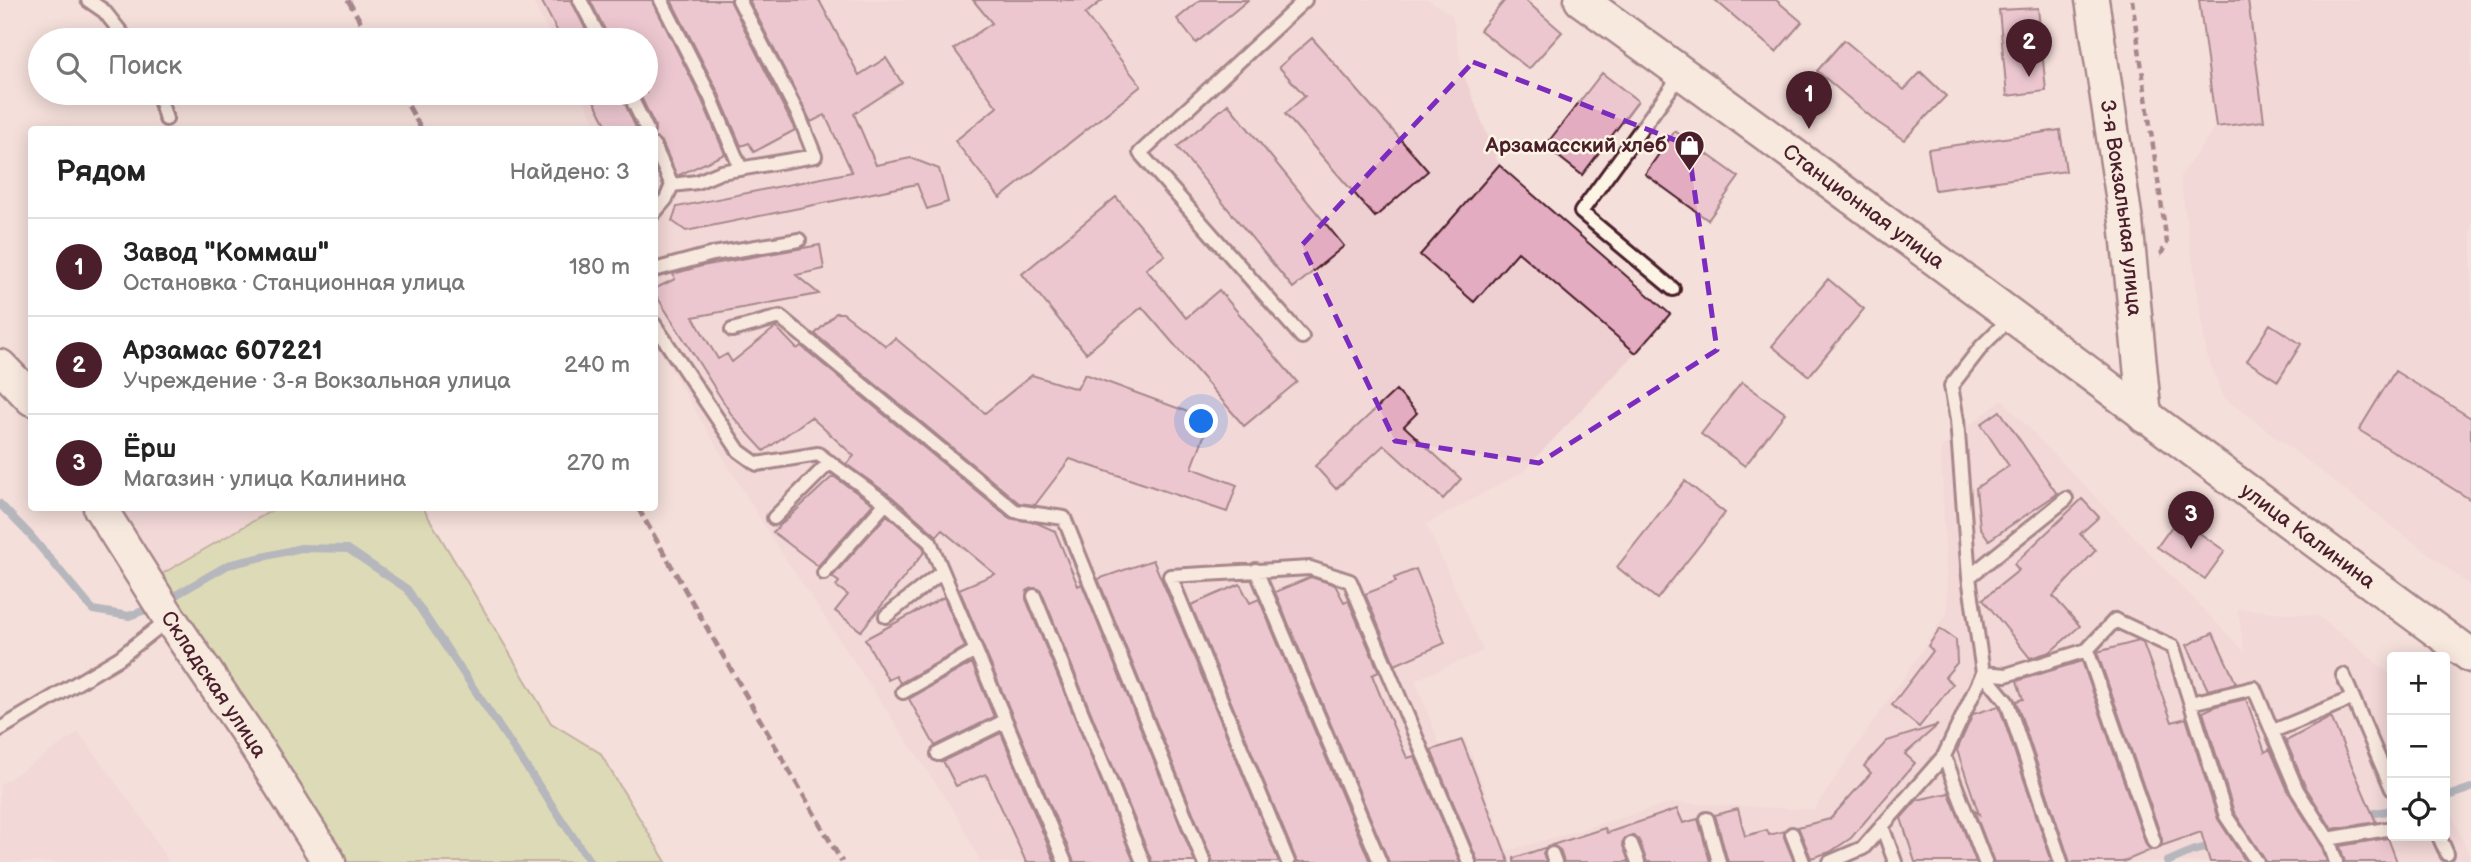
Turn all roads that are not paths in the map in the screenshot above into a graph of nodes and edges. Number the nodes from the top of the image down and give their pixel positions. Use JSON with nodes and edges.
{"nodes":[{"id":1,"x":88,"y":0,"type":"edge"},
{"id":2,"x":580,"y":0,"type":"edge"},
{"id":3,"x":661,"y":0,"type":"edge"},
{"id":4,"x":739,"y":0,"type":"edge"},
{"id":5,"x":1306,"y":0,"type":"edge"},
{"id":6,"x":1581,"y":0,"type":"edge"},
{"id":7,"x":2092,"y":0,"type":"edge"},
{"id":8,"x":117,"y":28,"type":"edge"},
{"id":9,"x":595,"y":28,"type":"edge"},
{"id":10,"x":1682,"y":73,"type":"junction"},
{"id":11,"x":162,"y":105,"type":"edge"},
{"id":12,"x":635,"y":105,"type":"edge"},
{"id":13,"x":166,"y":119,"type":"dead end"},
{"id":14,"x":645,"y":126,"type":"edge"},
{"id":15,"x":658,"y":155,"type":"edge"},
{"id":16,"x":741,"y":169,"type":"junction"},
{"id":17,"x":672,"y":185,"type":"junction"},
{"id":18,"x":658,"y":208,"type":"edge"},
{"id":19,"x":799,"y":240,"type":"dead end"},
{"id":20,"x":658,"y":269,"type":"edge"},
{"id":21,"x":1673,"y":289,"type":"dead end"},
{"id":22,"x":2013,"y":315,"type":"junction"},
{"id":23,"x":658,"y":330,"type":"edge"},
{"id":24,"x":732,"y":330,"type":"dead end"},
{"id":25,"x":1302,"y":337,"type":"dead end"},
{"id":26,"x":0,"y":366,"type":"edge"},
{"id":27,"x":28,"y":395,"type":"edge"},
{"id":28,"x":2145,"y":417,"type":"junction"},
{"id":29,"x":830,"y":462,"type":"junction"},
{"id":30,"x":2066,"y":499,"type":"dead end"},
{"id":31,"x":886,"y":503,"type":"junction"},
{"id":32,"x":102,"y":511,"type":"edge"},
{"id":33,"x":774,"y":519,"type":"dead end"},
{"id":34,"x":1256,"y":570,"type":"junction"},
{"id":35,"x":942,"y":572,"type":"junction"},
{"id":36,"x":824,"y":573,"type":"dead end"},
{"id":37,"x":1969,"y":578,"type":"junction"},
{"id":38,"x":1034,"y":596,"type":"dead end"},
{"id":39,"x":886,"y":616,"type":"dead end"},
{"id":40,"x":170,"y":619,"type":"junction"},
{"id":41,"x":975,"y":650,"type":"junction"},
{"id":42,"x":2087,"y":650,"type":"junction"},
{"id":43,"x":2471,"y":656,"type":"edge"},
{"id":44,"x":1983,"y":673,"type":"junction"},
{"id":45,"x":2343,"y":676,"type":"dead end"},
{"id":46,"x":904,"y":692,"type":"dead end"},
{"id":47,"x":2353,"y":698,"type":"junction"},
{"id":48,"x":2191,"y":703,"type":"junction"},
{"id":49,"x":1005,"y":721,"type":"junction"},
{"id":50,"x":0,"y":729,"type":"edge"},
{"id":51,"x":2273,"y":731,"type":"junction"},
{"id":52,"x":938,"y":754,"type":"dead end"},
{"id":53,"x":1944,"y":756,"type":"junction"},
{"id":54,"x":2387,"y":778,"type":"edge"},
{"id":55,"x":1707,"y":819,"type":"dead end"},
{"id":56,"x":1882,"y":826,"type":"junction"},
{"id":57,"x":2387,"y":829,"type":"edge"},
{"id":58,"x":1792,"y":834,"type":"dead end"},
{"id":59,"x":2328,"y":839,"type":"junction"},
{"id":60,"x":2441,"y":841,"type":"edge"},
{"id":61,"x":2154,"y":842,"type":"dead end"},
{"id":62,"x":1631,"y":845,"type":"dead end"},
{"id":63,"x":2447,"y":854,"type":"dead end"},
{"id":64,"x":329,"y":862,"type":"edge"},
{"id":65,"x":1065,"y":862,"type":"edge"},
{"id":66,"x":1143,"y":862,"type":"edge"},
{"id":67,"x":1204,"y":862,"type":"edge"},
{"id":68,"x":1288,"y":862,"type":"edge"},
{"id":69,"x":1380,"y":862,"type":"edge"},
{"id":70,"x":1469,"y":862,"type":"edge"},
{"id":71,"x":1638,"y":862,"type":"edge"},
{"id":72,"x":1719,"y":862,"type":"edge"},
{"id":73,"x":1803,"y":862,"type":"edge"},
{"id":74,"x":1830,"y":862,"type":"edge"},
{"id":75,"x":1895,"y":862,"type":"edge"},
{"id":76,"x":1985,"y":862,"type":"edge"},
{"id":77,"x":2061,"y":862,"type":"edge"},
{"id":78,"x":2257,"y":862,"type":"edge"},
{"id":79,"x":2336,"y":862,"type":"edge"}],
"edges":[{"from":1,"to":8,"type":"lane"},
{"from":2,"to":9,"type":"lane"},
{"from":3,"to":16,"type":"lane"},
{"from":4,"to":16,"type":"lane"},
{"from":5,"to":25,"type":"lane"},
{"from":6,"to":10,"type":"street","name":"Станционная улица"},
{"from":7,"to":28,"type":"street","name":"3-я Вокзальная улица"},
{"from":10,"to":21,"type":"lane"},
{"from":10,"to":22,"type":"street","name":"Станционная улица"},
{"from":11,"to":13,"type":"lane"},
{"from":12,"to":14,"type":"lane"},
{"from":15,"to":17,"type":"lane"},
{"from":16,"to":17,"type":"lane"},
{"from":17,"to":18,"type":"lane"},
{"from":19,"to":20,"type":"lane"},
{"from":22,"to":28,"type":"street","name":"Станционная улица"},
{"from":22,"to":37,"type":"lane"},
{"from":23,"to":29,"type":"lane"},
{"from":24,"to":67,"type":"lane"},
{"from":26,"to":27,"type":"street"},
{"from":28,"to":43,"type":"street","name":"улица Калинина"},
{"from":29,"to":31,"type":"lane"},
{"from":29,"to":33,"type":"lane"},
{"from":30,"to":37,"type":"lane"},
{"from":31,"to":35,"type":"lane"},
{"from":31,"to":36,"type":"lane"},
{"from":32,"to":40,"type":"street","name":"Складская улица"},
{"from":34,"to":68,"type":"lane"},
{"from":34,"to":69,"type":"lane"},
{"from":34,"to":70,"type":"lane"},
{"from":35,"to":39,"type":"lane"},
{"from":35,"to":41,"type":"lane"},
{"from":37,"to":44,"type":"lane"},
{"from":38,"to":66,"type":"lane"},
{"from":40,"to":50,"type":"lane"},
{"from":40,"to":64,"type":"street","name":"Складская улица"},
{"from":41,"to":46,"type":"lane"},
{"from":41,"to":49,"type":"lane"},
{"from":42,"to":44,"type":"lane"},
{"from":42,"to":48,"type":"lane"},
{"from":42,"to":61,"type":"lane"},
{"from":44,"to":53,"type":"lane"},
{"from":44,"to":77,"type":"lane"},
{"from":45,"to":47,"type":"lane"},
{"from":47,"to":51,"type":"lane"},
{"from":47,"to":54,"type":"lane"},
{"from":48,"to":51,"type":"lane"},
{"from":48,"to":78,"type":"lane"},
{"from":49,"to":52,"type":"lane"},
{"from":49,"to":65,"type":"lane"},
{"from":51,"to":59,"type":"lane"},
{"from":53,"to":56,"type":"lane"},
{"from":53,"to":76,"type":"lane"},
{"from":55,"to":72,"type":"lane"},
{"from":56,"to":74,"type":"lane"},
{"from":56,"to":75,"type":"lane"},
{"from":57,"to":59,"type":"lane"},
{"from":58,"to":73,"type":"lane"},
{"from":59,"to":79,"type":"lane"},
{"from":60,"to":63,"type":"lane"},
{"from":62,"to":71,"type":"lane"}]}
